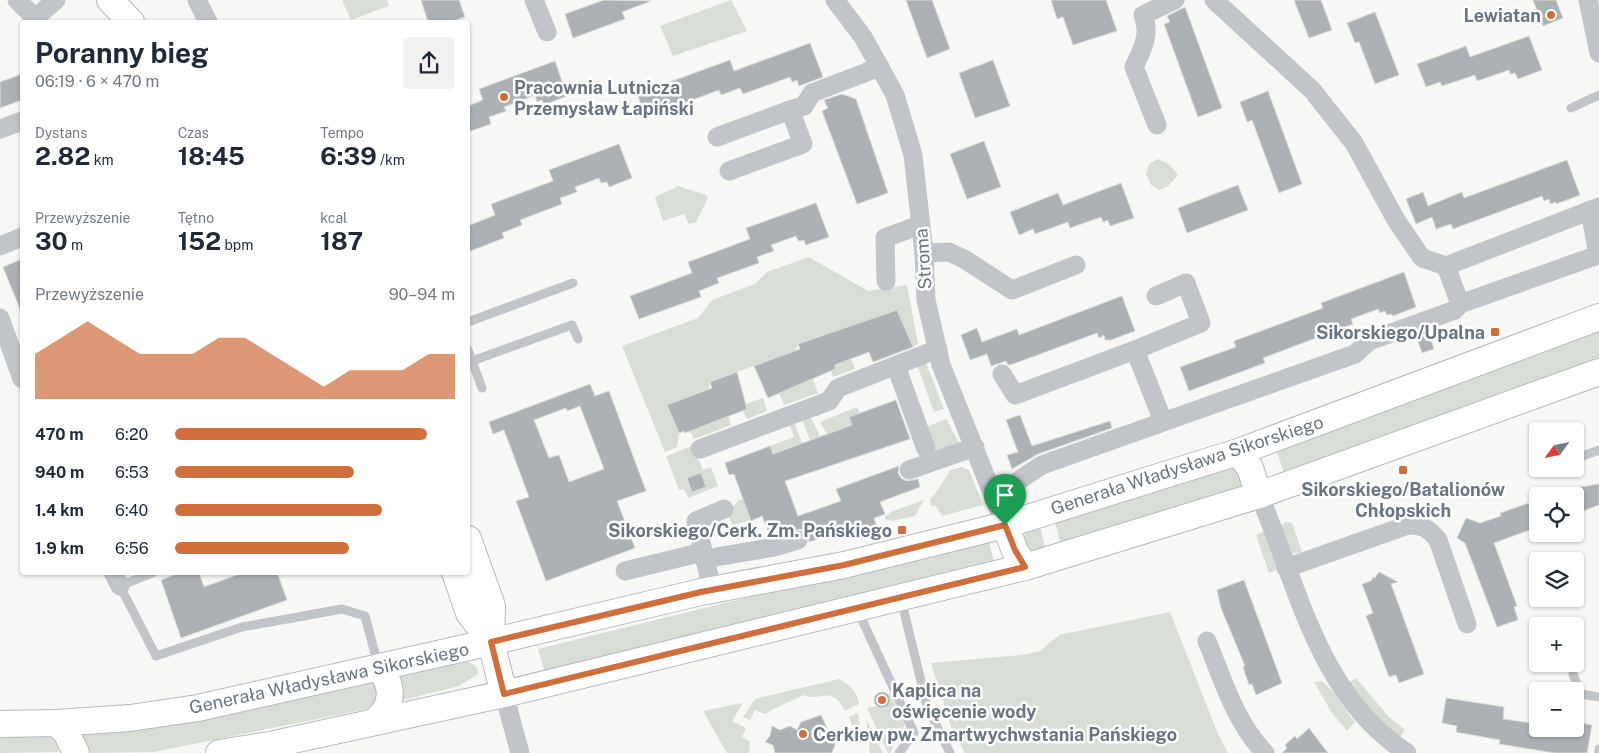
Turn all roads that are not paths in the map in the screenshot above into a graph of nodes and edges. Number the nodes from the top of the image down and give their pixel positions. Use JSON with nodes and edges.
{"nodes":[{"id":1,"x":17,"y":0,"type":"edge"},
{"id":2,"x":56,"y":0,"type":"edge"},
{"id":3,"x":110,"y":0,"type":"edge"},
{"id":4,"x":197,"y":0,"type":"edge"},
{"id":5,"x":534,"y":0,"type":"edge"},
{"id":6,"x":835,"y":0,"type":"edge"},
{"id":7,"x":1175,"y":0,"type":"edge"},
{"id":8,"x":1214,"y":0,"type":"edge"},
{"id":9,"x":1588,"y":0,"type":"edge"},
{"id":10,"x":1140,"y":8,"type":"edge"},
{"id":11,"x":129,"y":20,"type":"edge"},
{"id":12,"x":207,"y":20,"type":"edge"},
{"id":13,"x":547,"y":32,"type":"dead end"},
{"id":14,"x":1599,"y":53,"type":"edge"},
{"id":15,"x":880,"y":67,"type":"junction"},
{"id":16,"x":1599,"y":95,"type":"edge"},
{"id":17,"x":1571,"y":108,"type":"dead end"},
{"id":18,"x":790,"y":110,"type":"junction"},
{"id":19,"x":20,"y":122,"type":"edge"},
{"id":20,"x":1157,"y":125,"type":"dead end"},
{"id":21,"x":0,"y":129,"type":"edge"},
{"id":22,"x":717,"y":137,"type":"dead end"},
{"id":23,"x":729,"y":171,"type":"dead end"},
{"id":24,"x":1595,"y":208,"type":"edge"},
{"id":25,"x":920,"y":225,"type":"junction"},
{"id":26,"x":20,"y":238,"type":"edge"},
{"id":27,"x":0,"y":246,"type":"edge"},
{"id":28,"x":924,"y":253,"type":"junction"},
{"id":29,"x":1076,"y":265,"type":"dead end"},
{"id":30,"x":1446,"y":266,"type":"junction"},
{"id":31,"x":886,"y":281,"type":"dead end"},
{"id":32,"x":573,"y":283,"type":"dead end"},
{"id":33,"x":1156,"y":296,"type":"dead end"},
{"id":34,"x":1460,"y":304,"type":"junction"},
{"id":35,"x":0,"y":318,"type":"edge"},
{"id":36,"x":1599,"y":318,"type":"edge"},
{"id":37,"x":470,"y":321,"type":"edge"},
{"id":38,"x":578,"y":339,"type":"dead end"},
{"id":39,"x":938,"y":349,"type":"junction"},
{"id":40,"x":1135,"y":350,"type":"junction"},
{"id":41,"x":470,"y":356,"type":"edge"},
{"id":42,"x":472,"y":361,"type":"junction"},
{"id":43,"x":896,"y":366,"type":"junction"},
{"id":44,"x":1599,"y":372,"type":"edge"},
{"id":45,"x":20,"y":373,"type":"edge"},
{"id":46,"x":1002,"y":374,"type":"dead end"},
{"id":47,"x":482,"y":388,"type":"dead end"},
{"id":48,"x":1163,"y":421,"type":"junction"},
{"id":49,"x":975,"y":447,"type":"junction"},
{"id":50,"x":926,"y":449,"type":"dead end"},
{"id":51,"x":700,"y":450,"type":"dead end"},
{"id":52,"x":1599,"y":450,"type":"edge"},
{"id":53,"x":1238,"y":452,"type":"junction"},
{"id":54,"x":1584,"y":456,"type":"edge"},
{"id":55,"x":909,"y":470,"type":"dead end"},
{"id":56,"x":1259,"y":495,"type":"junction"},
{"id":57,"x":995,"y":496,"type":"junction"},
{"id":58,"x":724,"y":509,"type":"dead end"},
{"id":59,"x":1005,"y":525,"type":"junction"},
{"id":60,"x":798,"y":540,"type":"dead end"},
{"id":61,"x":470,"y":545,"type":"edge"},
{"id":62,"x":704,"y":556,"type":"junction"},
{"id":63,"x":1025,"y":567,"type":"junction"},
{"id":64,"x":1286,"y":568,"type":"junction"},
{"id":65,"x":625,"y":571,"type":"dead end"},
{"id":66,"x":138,"y":575,"type":"edge"},
{"id":67,"x":456,"y":575,"type":"edge"},
{"id":68,"x":116,"y":579,"type":"edge"},
{"id":69,"x":712,"y":589,"type":"junction"},
{"id":70,"x":901,"y":598,"type":"junction"},
{"id":71,"x":857,"y":608,"type":"junction"},
{"id":72,"x":1467,"y":624,"type":"dead end"},
{"id":73,"x":1208,"y":640,"type":"dead end"},
{"id":74,"x":491,"y":642,"type":"junction"},
{"id":75,"x":379,"y":668,"type":"junction"},
{"id":76,"x":1573,"y":674,"type":"dead end"},
{"id":77,"x":504,"y":694,"type":"junction"},
{"id":78,"x":1599,"y":697,"type":"edge"},
{"id":79,"x":374,"y":722,"type":"junction"},
{"id":80,"x":0,"y":724,"type":"edge"},
{"id":81,"x":56,"y":724,"type":"junction"},
{"id":82,"x":271,"y":749,"type":"edge"},
{"id":83,"x":1599,"y":749,"type":"edge"},
{"id":84,"x":76,"y":753,"type":"edge"},
{"id":85,"x":219,"y":753,"type":"edge"},
{"id":86,"x":520,"y":753,"type":"edge"},
{"id":87,"x":899,"y":753,"type":"edge"},
{"id":88,"x":950,"y":753,"type":"edge"},
{"id":89,"x":1265,"y":753,"type":"edge"},
{"id":90,"x":1407,"y":753,"type":"edge"},
{"id":91,"x":1599,"y":753,"type":"edge"}],
"edges":[{"from":1,"to":2,"type":"street"},
{"from":3,"to":11,"type":"main road"},
{"from":4,"to":12,"type":"street"},
{"from":5,"to":13,"type":"street"},
{"from":6,"to":15,"type":"street","name":"Stroma"},
{"from":7,"to":10,"type":"street"},
{"from":8,"to":30,"type":"street"},
{"from":9,"to":14,"type":"street"},
{"from":10,"to":20,"type":"street"},
{"from":15,"to":18,"type":"street"},
{"from":15,"to":25,"type":"street","name":"Stroma"},
{"from":16,"to":17,"type":"lane"},
{"from":18,"to":22,"type":"street"},
{"from":18,"to":23,"type":"street"},
{"from":19,"to":21,"type":"street"},
{"from":24,"to":30,"type":"street"},
{"from":24,"to":34,"type":"street"},
{"from":25,"to":28,"type":"street","name":"Stroma"},
{"from":25,"to":31,"type":"street"},
{"from":26,"to":27,"type":"street"},
{"from":28,"to":29,"type":"street"},
{"from":28,"to":39,"type":"street","name":"Stroma"},
{"from":30,"to":34,"type":"street"},
{"from":32,"to":37,"type":"lane"},
{"from":33,"to":40,"type":"street"},
{"from":34,"to":48,"type":"street"},
{"from":35,"to":45,"type":"street"},
{"from":36,"to":53,"type":"main road","name":"Generała Władysława Sikorskiego"},
{"from":38,"to":42,"type":"lane"},
{"from":39,"to":43,"type":"street"},
{"from":39,"to":49,"type":"street","name":"Stroma"},
{"from":40,"to":46,"type":"street"},
{"from":40,"to":48,"type":"street"},
{"from":41,"to":42,"type":"lane"},
{"from":42,"to":47,"type":"lane"},
{"from":43,"to":50,"type":"street"},
{"from":43,"to":51,"type":"street"},
{"from":44,"to":56,"type":"main road"},
{"from":48,"to":57,"type":"street"},
{"from":49,"to":55,"type":"street"},
{"from":49,"to":57,"type":"street","name":"Stroma"},
{"from":52,"to":54,"type":"lane"},
{"from":53,"to":56,"type":"main road"},
{"from":53,"to":59,"type":"main road","name":"Generała Władysława Sikorskiego"},
{"from":56,"to":63,"type":"main road"},
{"from":56,"to":64,"type":"street"},
{"from":57,"to":59,"type":"street","name":"Stroma"},
{"from":58,"to":62,"type":"street"},
{"from":59,"to":63,"type":"main road"},
{"from":59,"to":69,"type":"main road","name":"Generała Władysława Sikorskiego"},
{"from":60,"to":62,"type":"street"},
{"from":61,"to":74,"type":"main road"},
{"from":62,"to":65,"type":"street"},
{"from":62,"to":69,"type":"street"},
{"from":63,"to":70,"type":"main road"},
{"from":64,"to":72,"type":"street"},
{"from":64,"to":90,"type":"street"},
{"from":66,"to":68,"type":"lane"},
{"from":67,"to":74,"type":"main road"},
{"from":68,"to":75,"type":"lane"},
{"from":69,"to":74,"type":"main road","name":"Generała Władysława Sikorskiego"},
{"from":70,"to":71,"type":"main road"},
{"from":70,"to":88,"type":"lane"},
{"from":71,"to":77,"type":"main road"},
{"from":71,"to":87,"type":"lane"},
{"from":73,"to":89,"type":"street"},
{"from":74,"to":75,"type":"main road","name":"Generała Władysława Sikorskiego"},
{"from":74,"to":77,"type":"main road"},
{"from":75,"to":79,"type":"main road"},
{"from":75,"to":81,"type":"main road","name":"Generała Władysława Sikorskiego"},
{"from":76,"to":78,"type":"lane"},
{"from":77,"to":79,"type":"main road"},
{"from":77,"to":86,"type":"street"},
{"from":79,"to":82,"type":"main road"},
{"from":80,"to":81,"type":"main road","name":"Generała Władysława Sikorskiego"},
{"from":81,"to":84,"type":"main road"},
{"from":82,"to":85,"type":"main road"},
{"from":83,"to":91,"type":"lane"}]}
